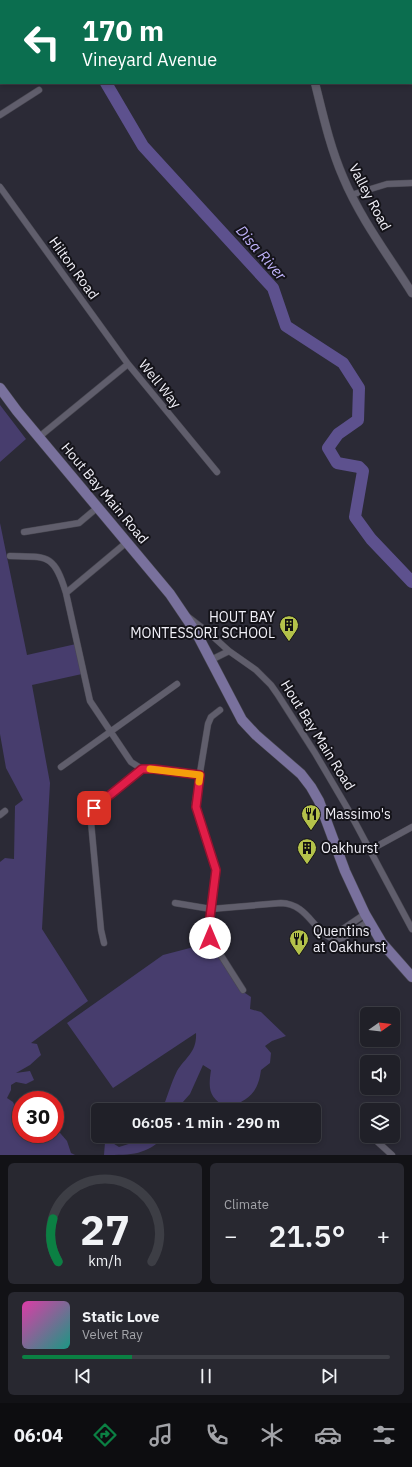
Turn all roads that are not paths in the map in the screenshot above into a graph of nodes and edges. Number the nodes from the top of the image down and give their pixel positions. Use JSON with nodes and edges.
{"nodes":[{"id":1,"x":315,"y":84,"type":"edge"},
{"id":2,"x":39,"y":90,"type":"dead end"},
{"id":3,"x":0,"y":116,"type":"edge"},
{"id":4,"x":412,"y":183,"type":"edge"},
{"id":5,"x":0,"y":187,"type":"edge"},
{"id":6,"x":351,"y":195,"type":"junction"},
{"id":7,"x":412,"y":293,"type":"edge"},
{"id":8,"x":128,"y":364,"type":"junction"},
{"id":9,"x":0,"y":388,"type":"edge"},
{"id":10,"x":39,"y":437,"type":"junction"},
{"id":11,"x":217,"y":472,"type":"dead end"},
{"id":12,"x":98,"y":507,"type":"junction"},
{"id":13,"x":24,"y":532,"type":"dead end"},
{"id":14,"x":128,"y":542,"type":"junction"},
{"id":15,"x":10,"y":556,"type":"dead end"},
{"id":16,"x":66,"y":593,"type":"junction"},
{"id":17,"x":186,"y":615,"type":"junction"},
{"id":18,"x":229,"y":651,"type":"junction"},
{"id":19,"x":211,"y":660,"type":"junction"},
{"id":20,"x":177,"y":684,"type":"dead end"},
{"id":21,"x":220,"y":710,"type":"dead end"},
{"id":22,"x":110,"y":732,"type":"junction"},
{"id":23,"x":61,"y":767,"type":"dead end"},
{"id":24,"x":142,"y":769,"type":"junction"},
{"id":25,"x":200,"y":775,"type":"junction"},
{"id":26,"x":412,"y":827,"type":"edge"},
{"id":27,"x":370,"y":850,"type":"junction"},
{"id":28,"x":175,"y":903,"type":"dead end"},
{"id":29,"x":211,"y":909,"type":"junction"},
{"id":30,"x":367,"y":917,"type":"junction"},
{"id":31,"x":412,"y":928,"type":"edge"},
{"id":32,"x":104,"y":943,"type":"dead end"},
{"id":33,"x":412,"y":977,"type":"edge"},
{"id":34,"x":243,"y":990,"type":"dead end"},
{"id":35,"x":379,"y":1143,"type":"edge"},
{"id":36,"x":392,"y":1155,"type":"edge"}],
"edges":[{"from":1,"to":6,"type":"street","name":"Valley Road"},
{"from":2,"to":3,"type":"street"},
{"from":4,"to":6,"type":"street"},
{"from":5,"to":8,"type":"street","name":"Hilton Road"},
{"from":6,"to":7,"type":"street","name":"Valley Road"},
{"from":8,"to":10,"type":"street","name":"Well Way"},
{"from":8,"to":11,"type":"street","name":"Well Way"},
{"from":9,"to":10,"type":"main road","name":"Hout Bay Main Road"},
{"from":10,"to":12,"type":"main road","name":"Hout Bay Main Road"},
{"from":12,"to":13,"type":"street"},
{"from":12,"to":14,"type":"main road","name":"Hout Bay Main Road"},
{"from":14,"to":16,"type":"street"},
{"from":14,"to":17,"type":"main road","name":"Hout Bay Main Road"},
{"from":15,"to":16,"type":"street"},
{"from":16,"to":22,"type":"street"},
{"from":17,"to":18,"type":"street","name":"Hout Bay Main Road"},
{"from":17,"to":19,"type":"main road","name":"Hout Bay Main Road"},
{"from":18,"to":19,"type":"street"},
{"from":18,"to":27,"type":"street","name":"Hout Bay Main Road"},
{"from":19,"to":30,"type":"main road","name":"Hout Bay Main Road"},
{"from":20,"to":22,"type":"street"},
{"from":21,"to":25,"type":"street"},
{"from":22,"to":23,"type":"street"},
{"from":22,"to":24,"type":"street"},
{"from":24,"to":25,"type":"street"},
{"from":24,"to":32,"type":"street"},
{"from":25,"to":29,"type":"street"},
{"from":26,"to":27,"type":"street"},
{"from":27,"to":31,"type":"street","name":"Hout Bay Main Road"},
{"from":28,"to":29,"type":"street"},
{"from":29,"to":30,"type":"street"},
{"from":29,"to":34,"type":"street"},
{"from":30,"to":33,"type":"main road","name":"Hout Bay Main Road"},
{"from":35,"to":36,"type":"street"}]}
